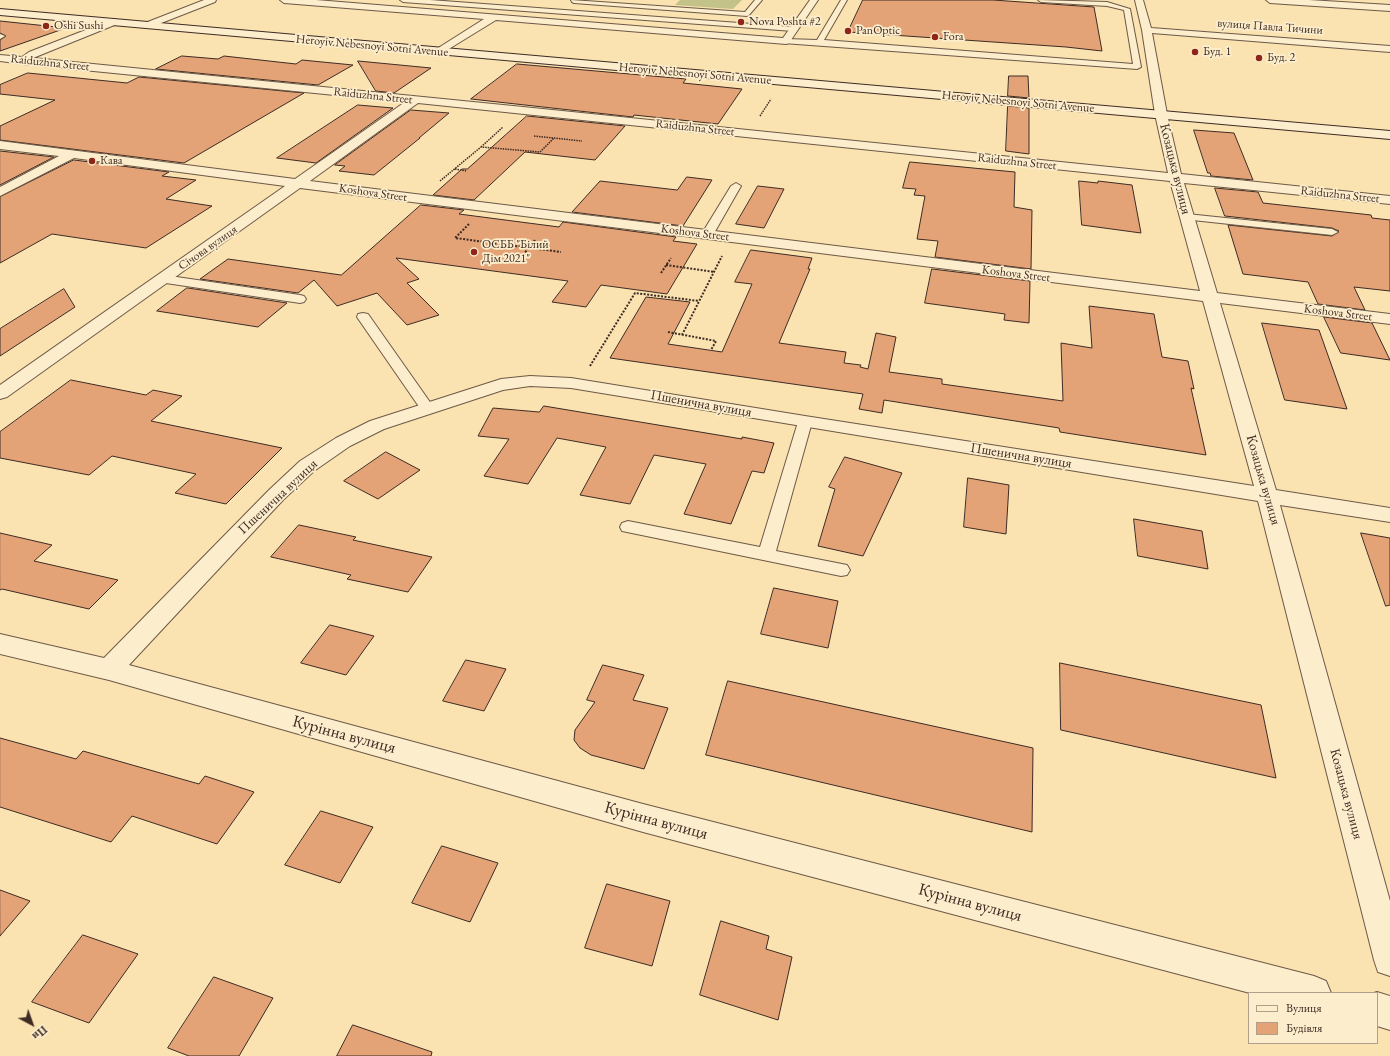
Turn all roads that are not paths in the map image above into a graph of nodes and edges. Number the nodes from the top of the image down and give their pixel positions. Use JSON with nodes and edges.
{"nodes":[{"id":1,"x":212,"y":0,"type":"edge"},
{"id":2,"x":284,"y":0,"type":"edge"},
{"id":3,"x":403,"y":0,"type":"edge"},
{"id":4,"x":522,"y":0,"type":"edge"},
{"id":5,"x":576,"y":0,"type":"edge"},
{"id":6,"x":669,"y":0,"type":"edge"},
{"id":7,"x":759,"y":0,"type":"edge"},
{"id":8,"x":814,"y":0,"type":"edge"},
{"id":9,"x":844,"y":0,"type":"edge"},
{"id":10,"x":1041,"y":0,"type":"edge"},
{"id":11,"x":1139,"y":0,"type":"edge"},
{"id":12,"x":1270,"y":0,"type":"edge"},
{"id":13,"x":661,"y":7,"type":"junction"},
{"id":14,"x":508,"y":8,"type":"junction"},
{"id":15,"x":1390,"y":8,"type":"edge"},
{"id":16,"x":0,"y":12,"type":"edge"},
{"id":17,"x":494,"y":17,"type":"junction"},
{"id":18,"x":114,"y":22,"type":"junction"},
{"id":19,"x":148,"y":25,"type":"junction"},
{"id":20,"x":793,"y":29,"type":"junction"},
{"id":21,"x":1147,"y":30,"type":"junction"},
{"id":22,"x":786,"y":40,"type":"junction"},
{"id":23,"x":819,"y":42,"type":"junction"},
{"id":24,"x":1390,"y":49,"type":"edge"},
{"id":25,"x":439,"y":52,"type":"junction"},
{"id":26,"x":24,"y":61,"type":"junction"},
{"id":27,"x":3,"y":63,"type":"edge"},
{"id":28,"x":1137,"y":67,"type":"junction"},
{"id":29,"x":1154,"y":68,"type":"junction"},
{"id":30,"x":415,"y":100,"type":"junction"},
{"id":31,"x":1161,"y":114,"type":"junction"},
{"id":32,"x":1390,"y":136,"type":"edge"},
{"id":33,"x":0,"y":145,"type":"edge"},
{"id":34,"x":73,"y":154,"type":"junction"},
{"id":35,"x":1176,"y":179,"type":"junction"},
{"id":36,"x":299,"y":183,"type":"junction"},
{"id":37,"x":736,"y":186,"type":"dead end"},
{"id":38,"x":0,"y":192,"type":"edge"},
{"id":39,"x":1390,"y":200,"type":"edge"},
{"id":40,"x":1187,"y":217,"type":"junction"},
{"id":41,"x":1332,"y":232,"type":"dead end"},
{"id":42,"x":707,"y":235,"type":"junction"},
{"id":43,"x":163,"y":279,"type":"junction"},
{"id":44,"x":1210,"y":298,"type":"junction"},
{"id":45,"x":300,"y":299,"type":"dead end"},
{"id":46,"x":363,"y":317,"type":"dead end"},
{"id":47,"x":1390,"y":319,"type":"edge"},
{"id":48,"x":0,"y":393,"type":"edge"},
{"id":49,"x":427,"y":408,"type":"junction"},
{"id":50,"x":805,"y":422,"type":"junction"},
{"id":51,"x":1267,"y":495,"type":"junction"},
{"id":52,"x":1390,"y":515,"type":"edge"},
{"id":53,"x":628,"y":528,"type":"dead end"},
{"id":54,"x":766,"y":555,"type":"junction"},
{"id":55,"x":841,"y":570,"type":"dead end"},
{"id":56,"x":0,"y":644,"type":"edge"},
{"id":57,"x":109,"y":670,"type":"junction"},
{"id":58,"x":1390,"y":960,"type":"edge"},
{"id":59,"x":1310,"y":992,"type":"edge"},
{"id":60,"x":1378,"y":1010,"type":"edge"},
{"id":61,"x":1390,"y":1013,"type":"edge"}],
"edges":[{"from":1,"to":19,"type":"street"},
{"from":2,"to":17,"type":"street"},
{"from":3,"to":14,"type":"lane"},
{"from":4,"to":14,"type":"lane"},
{"from":5,"to":13,"type":"lane"},
{"from":6,"to":13,"type":"lane"},
{"from":7,"to":13,"type":"lane"},
{"from":8,"to":20,"type":"street"},
{"from":9,"to":23,"type":"lane"},
{"from":10,"to":28,"type":"lane"},
{"from":11,"to":21,"type":"street","name":"Козацька вулиця"},
{"from":12,"to":15,"type":"street"},
{"from":14,"to":17,"type":"lane"},
{"from":14,"to":20,"type":"lane"},
{"from":16,"to":18,"type":"street","name":"Heroyiv Nebesnoyi Sotni Avenue"},
{"from":17,"to":22,"type":"street"},
{"from":17,"to":25,"type":"street"},
{"from":18,"to":19,"type":"street","name":"Heroyiv Nebesnoyi Sotni Avenue"},
{"from":18,"to":26,"type":"street"},
{"from":19,"to":25,"type":"street","name":"Heroyiv Nebesnoyi Sotni Avenue"},
{"from":20,"to":22,"type":"street"},
{"from":21,"to":24,"type":"street","name":"вулиця Павла Тичини"},
{"from":21,"to":29,"type":"street","name":"Козацька вулиця"},
{"from":22,"to":23,"type":"lane"},
{"from":23,"to":28,"type":"lane"},
{"from":25,"to":31,"type":"street","name":"Heroyiv Nebesnoyi Sotni Avenue"},
{"from":26,"to":27,"type":"street","name":"Raiduzhna Street"},
{"from":26,"to":30,"type":"street","name":"Raiduzhna Street"},
{"from":28,"to":29,"type":"street"},
{"from":29,"to":31,"type":"street","name":"Козацька вулиця"},
{"from":30,"to":35,"type":"street","name":"Raiduzhna Street"},
{"from":30,"to":36,"type":"street","name":"Січова вулиця"},
{"from":31,"to":32,"type":"street","name":"Heroyiv Nebesnoyi Sotni Avenue"},
{"from":31,"to":35,"type":"street","name":"Козацька вулиця"},
{"from":33,"to":34,"type":"street","name":"Koshova Street"},
{"from":34,"to":36,"type":"street","name":"Koshova Street"},
{"from":34,"to":38,"type":"street"},
{"from":35,"to":39,"type":"street","name":"Raiduzhna Street"},
{"from":35,"to":40,"type":"street","name":"Козацька вулиця"},
{"from":36,"to":42,"type":"street","name":"Koshova Street"},
{"from":36,"to":43,"type":"street","name":"Січова вулиця"},
{"from":37,"to":42,"type":"lane"},
{"from":40,"to":41,"type":"lane"},
{"from":40,"to":44,"type":"street","name":"Козацька вулиця"},
{"from":42,"to":44,"type":"street","name":"Koshova Street"},
{"from":43,"to":45,"type":"lane"},
{"from":43,"to":48,"type":"street","name":"Січова вулиця"},
{"from":44,"to":47,"type":"street","name":"Koshova Street"},
{"from":44,"to":51,"type":"street","name":"Козацька вулиця"},
{"from":46,"to":49,"type":"lane"},
{"from":49,"to":50,"type":"street","name":"Пшенична вулиця"},
{"from":49,"to":57,"type":"street","name":"Пшенична вулиця"},
{"from":50,"to":51,"type":"street","name":"Пшенична вулиця"},
{"from":50,"to":54,"type":"lane"},
{"from":51,"to":52,"type":"street","name":"Пшенична вулиця"},
{"from":51,"to":58,"type":"street","name":"Козацька вулиця"},
{"from":53,"to":54,"type":"lane"},
{"from":54,"to":55,"type":"lane"},
{"from":56,"to":57,"type":"street","name":"Курінна вулиця"},
{"from":57,"to":59,"type":"street","name":"Курінна вулиця"},
{"from":60,"to":61,"type":"street"}]}
